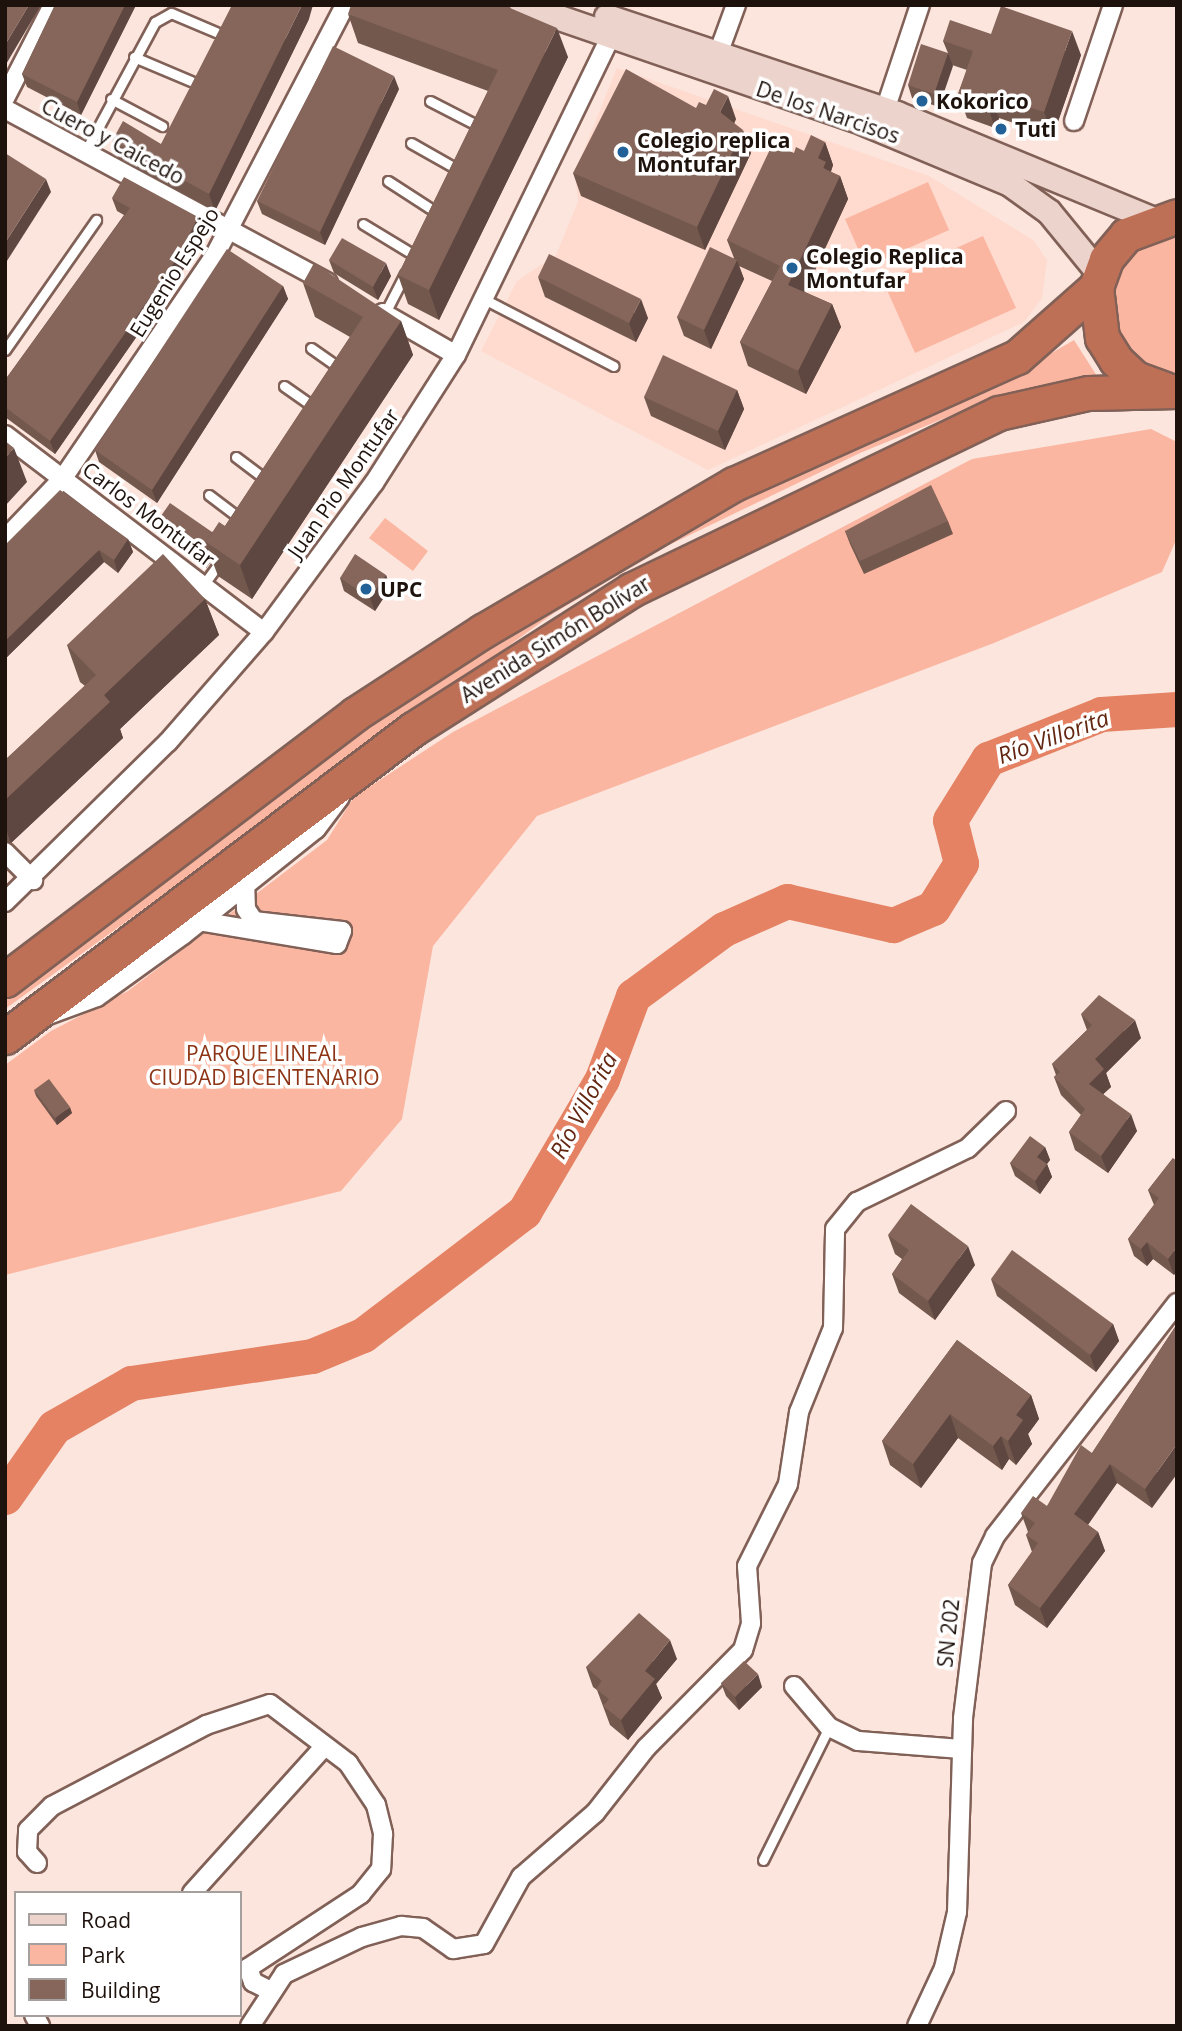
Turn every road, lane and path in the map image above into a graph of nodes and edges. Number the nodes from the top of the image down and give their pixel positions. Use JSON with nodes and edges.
{"nodes":[{"id":1,"x":53,"y":5,"type":"edge"},
{"id":2,"x":345,"y":5,"type":"edge"},
{"id":3,"x":522,"y":5,"type":"edge"},
{"id":4,"x":573,"y":5,"type":"edge"},
{"id":5,"x":736,"y":5,"type":"edge"},
{"id":6,"x":920,"y":5,"type":"edge"},
{"id":7,"x":1113,"y":5,"type":"edge"},
{"id":8,"x":551,"y":10,"type":"edge"},
{"id":9,"x":614,"y":28,"type":"junction"},
{"id":10,"x":216,"y":32,"type":"edge"},
{"id":11,"x":134,"y":57,"type":"junction"},
{"id":12,"x":715,"y":63,"type":"junction"},
{"id":13,"x":191,"y":81,"type":"edge"},
{"id":14,"x":5,"y":98,"type":"edge"},
{"id":15,"x":111,"y":99,"type":"junction"},
{"id":16,"x":430,"y":101,"type":"dead end"},
{"id":17,"x":5,"y":109,"type":"edge"},
{"id":18,"x":882,"y":119,"type":"junction"},
{"id":19,"x":1074,"y":121,"type":"dead end"},
{"id":20,"x":162,"y":126,"type":"dead end"},
{"id":21,"x":472,"y":136,"type":"edge"},
{"id":22,"x":411,"y":143,"type":"dead end"},
{"id":23,"x":85,"y":152,"type":"junction"},
{"id":24,"x":462,"y":158,"type":"edge"},
{"id":25,"x":457,"y":169,"type":"junction"},
{"id":26,"x":452,"y":180,"type":"edge"},
{"id":27,"x":388,"y":181,"type":"dead end"},
{"id":28,"x":442,"y":201,"type":"edge"},
{"id":29,"x":436,"y":212,"type":"junction"},
{"id":30,"x":1168,"y":216,"type":"edge"},
{"id":31,"x":96,"y":220,"type":"dead end"},
{"id":32,"x":431,"y":222,"type":"edge"},
{"id":33,"x":363,"y":224,"type":"dead end"},
{"id":34,"x":229,"y":230,"type":"junction"},
{"id":35,"x":420,"y":244,"type":"edge"},
{"id":36,"x":414,"y":255,"type":"junction"},
{"id":37,"x":1097,"y":280,"type":"junction"},
{"id":38,"x":481,"y":297,"type":"junction"},
{"id":39,"x":385,"y":313,"type":"junction"},
{"id":40,"x":311,"y":348,"type":"dead end"},
{"id":41,"x":5,"y":350,"type":"edge"},
{"id":42,"x":456,"y":355,"type":"junction"},
{"id":43,"x":614,"y":366,"type":"dead end"},
{"id":44,"x":342,"y":382,"type":"edge"},
{"id":45,"x":284,"y":386,"type":"dead end"},
{"id":46,"x":1177,"y":391,"type":"edge"},
{"id":47,"x":328,"y":402,"type":"edge"},
{"id":48,"x":321,"y":412,"type":"junction"},
{"id":49,"x":314,"y":423,"type":"edge"},
{"id":50,"x":5,"y":435,"type":"edge"},
{"id":51,"x":236,"y":457,"type":"dead end"},
{"id":52,"x":279,"y":474,"type":"edge"},
{"id":53,"x":62,"y":478,"type":"junction"},
{"id":54,"x":272,"y":485,"type":"junction"},
{"id":55,"x":266,"y":494,"type":"edge"},
{"id":56,"x":209,"y":495,"type":"dead end"},
{"id":57,"x":252,"y":514,"type":"edge"},
{"id":58,"x":246,"y":524,"type":"junction"},
{"id":59,"x":238,"y":535,"type":"edge"},
{"id":60,"x":5,"y":539,"type":"edge"},
{"id":61,"x":231,"y":546,"type":"edge"},
{"id":62,"x":204,"y":584,"type":"junction"},
{"id":63,"x":264,"y":632,"type":"junction"},
{"id":64,"x":365,"y":764,"type":"junction"},
{"id":65,"x":5,"y":852,"type":"edge"},
{"id":66,"x":33,"y":880,"type":"junction"},
{"id":67,"x":245,"y":883,"type":"junction"},
{"id":68,"x":5,"y":902,"type":"edge"},
{"id":69,"x":199,"y":921,"type":"junction"},
{"id":70,"x":5,"y":980,"type":"edge"},
{"id":71,"x":17,"y":1028,"type":"edge"},
{"id":72,"x":1006,"y":1111,"type":"dead end"},
{"id":73,"x":1177,"y":1303,"type":"edge"},
{"id":74,"x":794,"y":1686,"type":"dead end"},
{"id":75,"x":830,"y":1727,"type":"junction"},
{"id":76,"x":325,"y":1746,"type":"junction"},
{"id":77,"x":962,"y":1749,"type":"junction"},
{"id":78,"x":764,"y":1860,"type":"dead end"},
{"id":79,"x":37,"y":1863,"type":"dead end"},
{"id":80,"x":194,"y":1891,"type":"edge"},
{"id":81,"x":271,"y":1991,"type":"junction"},
{"id":82,"x":250,"y":2026,"type":"edge"},
{"id":83,"x":917,"y":2026,"type":"edge"}],
"edges":[{"from":1,"to":14,"type":"street"},
{"from":2,"to":34,"type":"street","name":"Eugenio Espejo"},
{"from":3,"to":8,"type":"street","name":"De los Narcisos"},
{"from":4,"to":9,"type":"street","name":"De los Narcisos"},
{"from":5,"to":12,"type":"street"},
{"from":6,"to":18,"type":"street"},
{"from":7,"to":19,"type":"street"},
{"from":8,"to":9,"type":"street","name":"De los Narcisos"},
{"from":9,"to":12,"type":"street","name":"De los Narcisos"},
{"from":9,"to":38,"type":"street","name":"Juan Pio Montufar"},
{"from":10,"to":11,"type":"lane"},
{"from":11,"to":13,"type":"lane"},
{"from":11,"to":15,"type":"lane"},
{"from":12,"to":18,"type":"street","name":"De los Narcisos"},
{"from":15,"to":20,"type":"lane"},
{"from":15,"to":23,"type":"lane"},
{"from":16,"to":21,"type":"lane"},
{"from":17,"to":23,"type":"street","name":"Cuero y Caicedo"},
{"from":18,"to":30,"type":"street","name":"De los Narcisos"},
{"from":18,"to":37,"type":"street","name":"De los Narcisos"},
{"from":22,"to":25,"type":"lane"},
{"from":23,"to":34,"type":"street","name":"Cuero y Caicedo"},
{"from":24,"to":25,"type":"lane"},
{"from":25,"to":26,"type":"lane"},
{"from":27,"to":29,"type":"lane"},
{"from":28,"to":29,"type":"lane"},
{"from":29,"to":32,"type":"lane"},
{"from":30,"to":37,"type":"highway"},
{"from":31,"to":41,"type":"lane"},
{"from":33,"to":36,"type":"lane"},
{"from":34,"to":39,"type":"street","name":"Cuero y Caicedo"},
{"from":34,"to":53,"type":"street","name":"Eugenio Espejo"},
{"from":35,"to":36,"type":"lane"},
{"from":36,"to":39,"type":"lane"},
{"from":37,"to":46,"type":"highway","name":"Avenida Simón Bolívar"},
{"from":37,"to":70,"type":"highway"},
{"from":38,"to":42,"type":"street","name":"Juan Pio Montufar"},
{"from":38,"to":43,"type":"lane"},
{"from":39,"to":42,"type":"street","name":"Cuero y Caicedo"},
{"from":40,"to":44,"type":"lane"},
{"from":42,"to":63,"type":"street","name":"Juan Pio Montufar"},
{"from":45,"to":48,"type":"lane"},
{"from":46,"to":64,"type":"highway","name":"Avenida Simón Bolívar"},
{"from":47,"to":48,"type":"lane"},
{"from":48,"to":49,"type":"lane"},
{"from":50,"to":53,"type":"street","name":"Carlos Montufar"},
{"from":51,"to":54,"type":"lane"},
{"from":52,"to":54,"type":"lane"},
{"from":53,"to":60,"type":"street","name":"Eugenio Espejo"},
{"from":53,"to":62,"type":"street","name":"Carlos Montufar"},
{"from":54,"to":55,"type":"lane"},
{"from":56,"to":58,"type":"lane"},
{"from":57,"to":58,"type":"lane"},
{"from":58,"to":59,"type":"lane"},
{"from":61,"to":62,"type":"lane"},
{"from":62,"to":63,"type":"street","name":"Carlos Montufar"},
{"from":63,"to":66,"type":"street","name":"Juan Pio Montufar"},
{"from":64,"to":67,"type":"street"},
{"from":64,"to":71,"type":"highway","name":"Avenida Simón Bolívar"},
{"from":65,"to":66,"type":"street"},
{"from":66,"to":68,"type":"street","name":"Juan Pio Montufar"},
{"from":67,"to":69,"type":"street"},
{"from":67,"to":69,"type":"street"},
{"from":69,"to":71,"type":"street"},
{"from":72,"to":81,"type":"street"},
{"from":73,"to":77,"type":"street","name":"SN 202"},
{"from":74,"to":75,"type":"street"},
{"from":75,"to":77,"type":"street"},
{"from":75,"to":78,"type":"lane"},
{"from":76,"to":79,"type":"street"},
{"from":76,"to":80,"type":"street"},
{"from":76,"to":81,"type":"street"},
{"from":77,"to":83,"type":"street","name":"SN 202"},
{"from":81,"to":82,"type":"street"}]}
